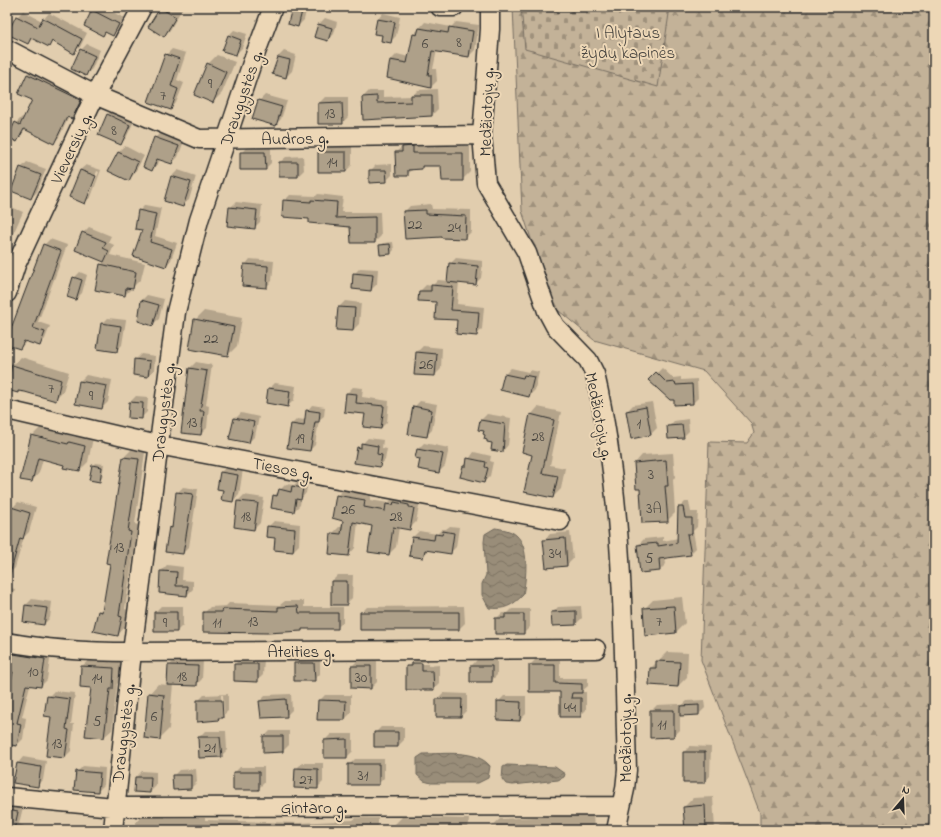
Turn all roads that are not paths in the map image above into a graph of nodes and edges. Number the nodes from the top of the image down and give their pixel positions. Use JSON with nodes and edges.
{"nodes":[{"id":1,"x":142,"y":7,"type":"edge"},
{"id":2,"x":273,"y":7,"type":"edge"},
{"id":3,"x":440,"y":7,"type":"edge"},
{"id":4,"x":454,"y":7,"type":"edge"},
{"id":5,"x":490,"y":7,"type":"edge"},
{"id":6,"x":7,"y":49,"type":"edge"},
{"id":7,"x":95,"y":95,"type":"junction"},
{"id":8,"x":482,"y":135,"type":"junction"},
{"id":9,"x":226,"y":140,"type":"junction"},
{"id":10,"x":7,"y":293,"type":"edge"},
{"id":11,"x":7,"y":410,"type":"edge"},
{"id":12,"x":158,"y":445,"type":"junction"},
{"id":13,"x":560,"y":521,"type":"dead end"},
{"id":14,"x":7,"y":642,"type":"edge"},
{"id":15,"x":596,"y":649,"type":"dead end"},
{"id":16,"x":132,"y":652,"type":"junction"},
{"id":17,"x":7,"y":798,"type":"edge"},
{"id":18,"x":621,"y":806,"type":"junction"},
{"id":19,"x":114,"y":807,"type":"junction"},
{"id":20,"x":113,"y":830,"type":"edge"},
{"id":21,"x":616,"y":830,"type":"edge"}],
"edges":[{"from":1,"to":7,"type":"street","name":"Vieversių g."},
{"from":2,"to":9,"type":"street","name":"Draugystės g."},
{"from":3,"to":4,"type":"street"},
{"from":5,"to":8,"type":"street","name":"Medžiotojų g."},
{"from":6,"to":7,"type":"street","name":"Audros g."},
{"from":7,"to":9,"type":"street","name":"Audros g."},
{"from":7,"to":10,"type":"street","name":"Vieversių g."},
{"from":8,"to":9,"type":"street","name":"Audros g."},
{"from":8,"to":18,"type":"street","name":"Medžiotojų g."},
{"from":9,"to":12,"type":"street","name":"Draugystės g."},
{"from":11,"to":12,"type":"street","name":"Tiesos g."},
{"from":12,"to":13,"type":"street","name":"Tiesos g."},
{"from":12,"to":16,"type":"street","name":"Draugystės g."},
{"from":14,"to":16,"type":"street","name":"Ateities g."},
{"from":15,"to":16,"type":"street","name":"Ateities g."},
{"from":16,"to":19,"type":"street","name":"Draugystės g."},
{"from":17,"to":19,"type":"street","name":"Gintaro g."},
{"from":18,"to":19,"type":"street","name":"Gintaro g."},
{"from":18,"to":21,"type":"street","name":"Medžiotojų g."},
{"from":19,"to":20,"type":"street","name":"Draugystės g."}]}
